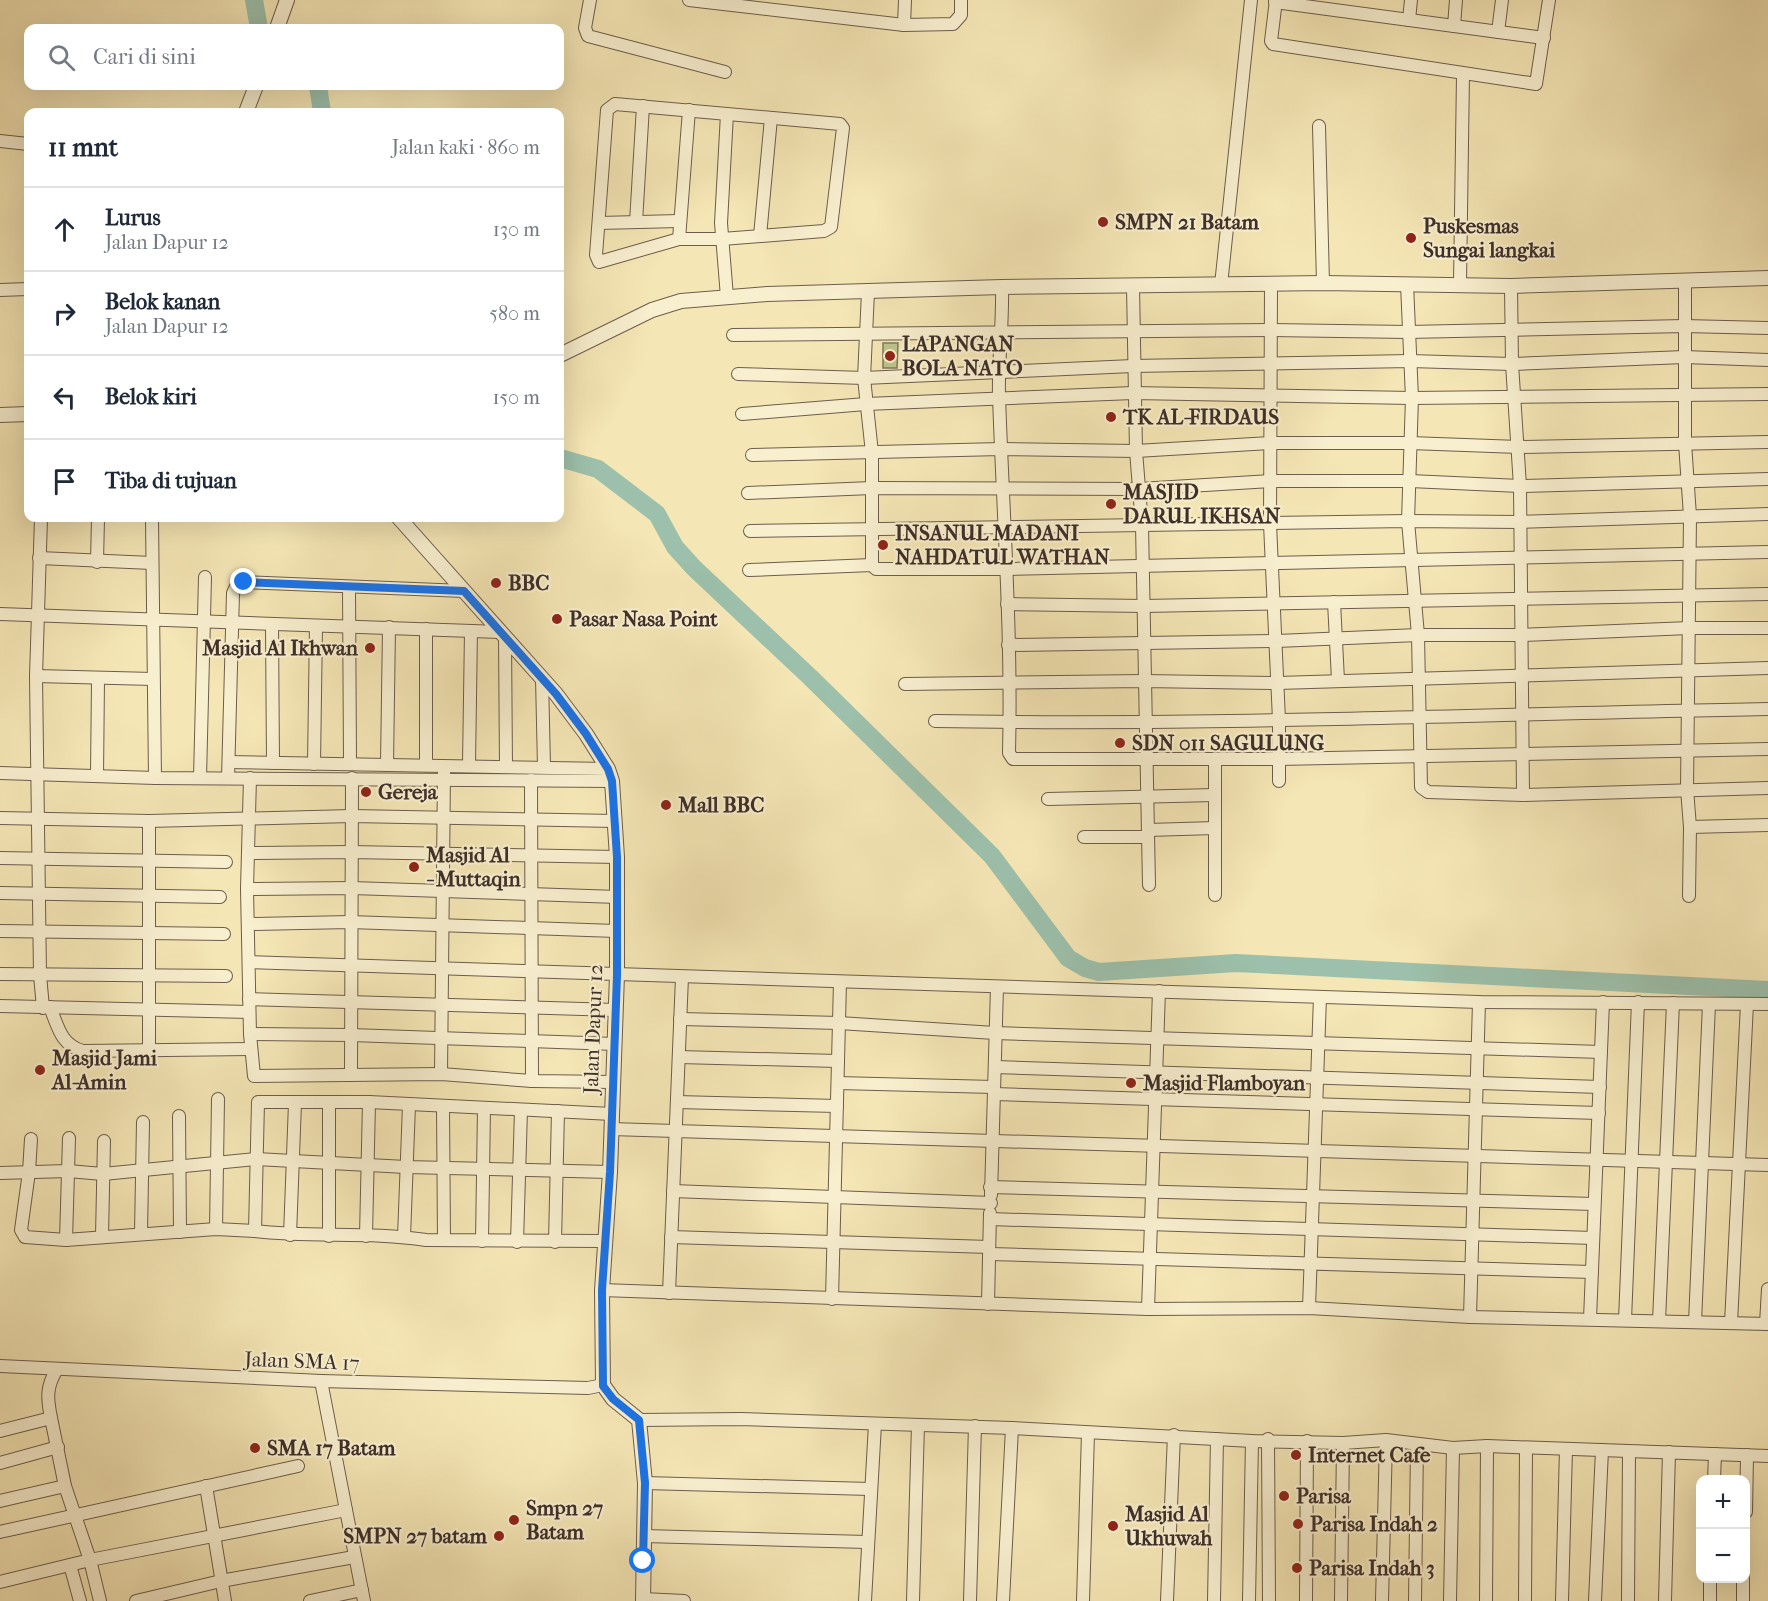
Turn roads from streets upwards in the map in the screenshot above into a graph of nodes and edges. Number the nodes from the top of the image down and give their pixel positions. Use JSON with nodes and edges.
{"nodes":[{"id":1,"x":287,"y":0,"type":"edge"},
{"id":2,"x":590,"y":0,"type":"edge"},
{"id":3,"x":689,"y":0,"type":"edge"},
{"id":4,"x":905,"y":0,"type":"edge"},
{"id":5,"x":962,"y":0,"type":"edge"},
{"id":6,"x":1251,"y":0,"type":"edge"},
{"id":7,"x":1365,"y":0,"type":"edge"},
{"id":8,"x":1411,"y":0,"type":"edge"},
{"id":9,"x":1456,"y":0,"type":"edge"},
{"id":10,"x":1502,"y":0,"type":"edge"},
{"id":11,"x":1549,"y":0,"type":"edge"},
{"id":12,"x":1276,"y":1,"type":"edge"},
{"id":13,"x":1363,"y":14,"type":"junction"},
{"id":14,"x":1409,"y":20,"type":"junction"},
{"id":15,"x":278,"y":24,"type":"edge"},
{"id":16,"x":904,"y":25,"type":"junction"},
{"id":17,"x":1454,"y":26,"type":"junction"},
{"id":18,"x":1498,"y":32,"type":"junction"},
{"id":19,"x":1544,"y":38,"type":"junction"},
{"id":20,"x":725,"y":72,"type":"dead end"},
{"id":21,"x":1463,"y":74,"type":"junction"},
{"id":22,"x":254,"y":90,"type":"edge"},
{"id":23,"x":643,"y":106,"type":"junction"},
{"id":24,"x":248,"y":108,"type":"edge"},
{"id":25,"x":689,"y":110,"type":"junction"},
{"id":26,"x":727,"y":114,"type":"junction"},
{"id":27,"x":771,"y":118,"type":"junction"},
{"id":28,"x":1319,"y":126,"type":"dead end"},
{"id":29,"x":0,"y":141,"type":"edge"},
{"id":30,"x":24,"y":144,"type":"edge"},
{"id":31,"x":679,"y":221,"type":"junction"},
{"id":32,"x":636,"y":222,"type":"junction"},
{"id":33,"x":599,"y":223,"type":"junction"},
{"id":34,"x":760,"y":236,"type":"junction"},
{"id":35,"x":679,"y":238,"type":"junction"},
{"id":36,"x":722,"y":239,"type":"junction"},
{"id":37,"x":1768,"y":278,"type":"edge"},
{"id":38,"x":1685,"y":280,"type":"junction"},
{"id":39,"x":1323,"y":283,"type":"junction"},
{"id":40,"x":1407,"y":284,"type":"junction"},
{"id":41,"x":1460,"y":284,"type":"junction"},
{"id":42,"x":1221,"y":285,"type":"junction"},
{"id":43,"x":1271,"y":285,"type":"junction"},
{"id":44,"x":1002,"y":286,"type":"junction"},
{"id":45,"x":1133,"y":286,"type":"junction"},
{"id":46,"x":1511,"y":286,"type":"junction"},
{"id":47,"x":24,"y":289,"type":"edge"},
{"id":48,"x":0,"y":290,"type":"edge"},
{"id":49,"x":868,"y":292,"type":"junction"},
{"id":50,"x":727,"y":297,"type":"junction"},
{"id":51,"x":1684,"y":326,"type":"junction"},
{"id":52,"x":1768,"y":328,"type":"edge"},
{"id":53,"x":1270,"y":330,"type":"junction"},
{"id":54,"x":1133,"y":331,"type":"junction"},
{"id":55,"x":1512,"y":331,"type":"junction"},
{"id":56,"x":1408,"y":333,"type":"junction"},
{"id":57,"x":865,"y":334,"type":"junction"},
{"id":58,"x":1003,"y":334,"type":"junction"},
{"id":59,"x":733,"y":335,"type":"dead end"},
{"id":60,"x":564,"y":353,"type":"edge"},
{"id":61,"x":1684,"y":357,"type":"junction"},
{"id":62,"x":1768,"y":360,"type":"edge"},
{"id":63,"x":1410,"y":361,"type":"junction"},
{"id":64,"x":1270,"y":364,"type":"junction"},
{"id":65,"x":1512,"y":364,"type":"junction"},
{"id":66,"x":1133,"y":366,"type":"junction"},
{"id":67,"x":998,"y":370,"type":"junction"},
{"id":68,"x":738,"y":374,"type":"dead end"},
{"id":69,"x":864,"y":378,"type":"junction"},
{"id":70,"x":1134,"y":393,"type":"junction"},
{"id":71,"x":1768,"y":394,"type":"edge"},
{"id":72,"x":1686,"y":395,"type":"junction"},
{"id":73,"x":999,"y":397,"type":"junction"},
{"id":74,"x":1272,"y":397,"type":"junction"},
{"id":75,"x":1412,"y":398,"type":"junction"},
{"id":76,"x":1515,"y":398,"type":"junction"},
{"id":77,"x":866,"y":404,"type":"junction"},
{"id":78,"x":24,"y":414,"type":"edge"},
{"id":79,"x":742,"y":414,"type":"dead end"},
{"id":80,"x":0,"y":415,"type":"edge"},
{"id":81,"x":1768,"y":441,"type":"edge"},
{"id":82,"x":1410,"y":442,"type":"junction"},
{"id":83,"x":1270,"y":444,"type":"junction"},
{"id":84,"x":1685,"y":444,"type":"junction"},
{"id":85,"x":1519,"y":447,"type":"junction"},
{"id":86,"x":1001,"y":449,"type":"junction"},
{"id":87,"x":1136,"y":451,"type":"junction"},
{"id":88,"x":872,"y":453,"type":"junction"},
{"id":89,"x":752,"y":455,"type":"dead end"},
{"id":90,"x":1768,"y":479,"type":"edge"},
{"id":91,"x":1272,"y":481,"type":"junction"},
{"id":92,"x":1410,"y":481,"type":"junction"},
{"id":93,"x":1686,"y":482,"type":"junction"},
{"id":94,"x":1520,"y":486,"type":"junction"},
{"id":95,"x":872,"y":488,"type":"junction"},
{"id":96,"x":1003,"y":489,"type":"junction"},
{"id":97,"x":1140,"y":489,"type":"junction"},
{"id":98,"x":748,"y":493,"type":"dead end"},
{"id":99,"x":1768,"y":514,"type":"edge"},
{"id":100,"x":1690,"y":516,"type":"junction"},
{"id":101,"x":1408,"y":521,"type":"junction"},
{"id":102,"x":41,"y":522,"type":"edge"},
{"id":103,"x":98,"y":522,"type":"edge"},
{"id":104,"x":152,"y":522,"type":"edge"},
{"id":105,"x":403,"y":522,"type":"edge"},
{"id":106,"x":1520,"y":522,"type":"junction"},
{"id":107,"x":1270,"y":524,"type":"junction"},
{"id":108,"x":1142,"y":525,"type":"junction"},
{"id":109,"x":1005,"y":527,"type":"junction"},
{"id":110,"x":871,"y":528,"type":"junction"},
{"id":111,"x":750,"y":531,"type":"dead end"},
{"id":112,"x":1768,"y":552,"type":"edge"},
{"id":113,"x":1689,"y":554,"type":"junction"},
{"id":114,"x":1521,"y":557,"type":"junction"},
{"id":115,"x":39,"y":558,"type":"junction"},
{"id":116,"x":1412,"y":560,"type":"junction"},
{"id":117,"x":97,"y":562,"type":"junction"},
{"id":118,"x":1272,"y":562,"type":"junction"},
{"id":119,"x":152,"y":563,"type":"junction"},
{"id":120,"x":872,"y":565,"type":"junction"},
{"id":121,"x":1141,"y":565,"type":"junction"},
{"id":122,"x":1006,"y":569,"type":"junction"},
{"id":123,"x":749,"y":570,"type":"dead end"},
{"id":124,"x":205,"y":577,"type":"dead end"},
{"id":125,"x":349,"y":587,"type":"junction"},
{"id":126,"x":464,"y":591,"type":"junction"},
{"id":127,"x":1768,"y":594,"type":"edge"},
{"id":128,"x":1689,"y":595,"type":"junction"},
{"id":129,"x":1521,"y":598,"type":"junction"},
{"id":130,"x":1415,"y":601,"type":"junction"},
{"id":131,"x":1334,"y":602,"type":"junction"},
{"id":132,"x":1274,"y":603,"type":"junction"},
{"id":133,"x":1007,"y":604,"type":"junction"},
{"id":134,"x":1144,"y":606,"type":"junction"},
{"id":135,"x":0,"y":614,"type":"edge"},
{"id":136,"x":39,"y":616,"type":"junction"},
{"id":137,"x":153,"y":621,"type":"junction"},
{"id":138,"x":206,"y":621,"type":"junction"},
{"id":139,"x":232,"y":623,"type":"junction"},
{"id":140,"x":272,"y":624,"type":"junction"},
{"id":141,"x":315,"y":626,"type":"junction"},
{"id":142,"x":351,"y":626,"type":"junction"},
{"id":143,"x":389,"y":627,"type":"junction"},
{"id":144,"x":1689,"y":628,"type":"junction"},
{"id":145,"x":1768,"y":628,"type":"edge"},
{"id":146,"x":426,"y":629,"type":"junction"},
{"id":147,"x":471,"y":631,"type":"junction"},
{"id":148,"x":503,"y":635,"type":"junction"},
{"id":149,"x":1418,"y":635,"type":"junction"},
{"id":150,"x":1521,"y":635,"type":"junction"},
{"id":151,"x":1336,"y":639,"type":"junction"},
{"id":152,"x":1276,"y":641,"type":"junction"},
{"id":153,"x":1144,"y":643,"type":"junction"},
{"id":154,"x":1008,"y":645,"type":"junction"},
{"id":155,"x":1768,"y":668,"type":"edge"},
{"id":156,"x":1688,"y":669,"type":"junction"},
{"id":157,"x":1522,"y":675,"type":"junction"},
{"id":158,"x":36,"y":676,"type":"junction"},
{"id":159,"x":1419,"y":677,"type":"junction"},
{"id":160,"x":542,"y":678,"type":"junction"},
{"id":161,"x":98,"y":679,"type":"junction"},
{"id":162,"x":153,"y":679,"type":"junction"},
{"id":163,"x":1338,"y":680,"type":"junction"},
{"id":164,"x":1144,"y":681,"type":"junction"},
{"id":165,"x":1278,"y":682,"type":"junction"},
{"id":166,"x":1009,"y":683,"type":"junction"},
{"id":167,"x":905,"y":684,"type":"dead end"},
{"id":168,"x":1768,"y":709,"type":"edge"},
{"id":169,"x":1688,"y":710,"type":"junction"},
{"id":170,"x":1522,"y":716,"type":"junction"},
{"id":171,"x":1419,"y":718,"type":"junction"},
{"id":172,"x":1280,"y":720,"type":"junction"},
{"id":173,"x":935,"y":721,"type":"dead end"},
{"id":174,"x":1010,"y":723,"type":"junction"},
{"id":175,"x":1144,"y":723,"type":"junction"},
{"id":176,"x":1687,"y":749,"type":"junction"},
{"id":177,"x":1768,"y":749,"type":"edge"},
{"id":178,"x":1419,"y":754,"type":"junction"},
{"id":179,"x":1523,"y":755,"type":"junction"},
{"id":180,"x":1280,"y":759,"type":"junction"},
{"id":181,"x":1147,"y":760,"type":"junction"},
{"id":182,"x":1215,"y":760,"type":"junction"},
{"id":183,"x":229,"y":762,"type":"junction"},
{"id":184,"x":273,"y":763,"type":"junction"},
{"id":185,"x":314,"y":764,"type":"junction"},
{"id":186,"x":350,"y":764,"type":"junction"},
{"id":187,"x":426,"y":764,"type":"junction"},
{"id":188,"x":444,"y":764,"type":"junction"},
{"id":189,"x":469,"y":764,"type":"junction"},
{"id":190,"x":387,"y":765,"type":"junction"},
{"id":191,"x":506,"y":767,"type":"junction"},
{"id":192,"x":543,"y":768,"type":"junction"},
{"id":193,"x":37,"y":772,"type":"junction"},
{"id":194,"x":0,"y":773,"type":"edge"},
{"id":195,"x":610,"y":775,"type":"junction"},
{"id":196,"x":97,"y":776,"type":"junction"},
{"id":197,"x":155,"y":778,"type":"junction"},
{"id":198,"x":200,"y":778,"type":"junction"},
{"id":199,"x":228,"y":778,"type":"junction"},
{"id":200,"x":250,"y":778,"type":"junction"},
{"id":201,"x":352,"y":778,"type":"junction"},
{"id":202,"x":444,"y":778,"type":"junction"},
{"id":203,"x":531,"y":780,"type":"junction"},
{"id":204,"x":1279,"y":781,"type":"dead end"},
{"id":205,"x":1768,"y":788,"type":"edge"},
{"id":206,"x":1687,"y":789,"type":"junction"},
{"id":207,"x":1215,"y":795,"type":"junction"},
{"id":208,"x":1523,"y":795,"type":"junction"},
{"id":209,"x":1148,"y":797,"type":"junction"},
{"id":210,"x":1048,"y":799,"type":"dead end"},
{"id":211,"x":352,"y":816,"type":"junction"},
{"id":212,"x":0,"y":818,"type":"edge"},
{"id":213,"x":249,"y":818,"type":"junction"},
{"id":214,"x":444,"y":818,"type":"junction"},
{"id":215,"x":40,"y":819,"type":"junction"},
{"id":216,"x":149,"y":821,"type":"junction"},
{"id":217,"x":531,"y":821,"type":"junction"},
{"id":218,"x":615,"y":821,"type":"junction"},
{"id":219,"x":1768,"y":825,"type":"edge"},
{"id":220,"x":1690,"y":827,"type":"junction"},
{"id":221,"x":1215,"y":828,"type":"junction"},
{"id":222,"x":1148,"y":833,"type":"junction"},
{"id":223,"x":1084,"y":837,"type":"dead end"},
{"id":224,"x":351,"y":852,"type":"junction"},
{"id":225,"x":248,"y":853,"type":"junction"},
{"id":226,"x":443,"y":854,"type":"junction"},
{"id":227,"x":531,"y":856,"type":"junction"},
{"id":228,"x":617,"y":857,"type":"junction"},
{"id":229,"x":0,"y":858,"type":"edge"},
{"id":230,"x":40,"y":859,"type":"junction"},
{"id":231,"x":149,"y":861,"type":"junction"},
{"id":232,"x":226,"y":862,"type":"dead end"},
{"id":233,"x":1149,"y":885,"type":"dead end"},
{"id":234,"x":351,"y":888,"type":"junction"},
{"id":235,"x":247,"y":889,"type":"junction"},
{"id":236,"x":444,"y":892,"type":"junction"},
{"id":237,"x":0,"y":893,"type":"edge"},
{"id":238,"x":40,"y":894,"type":"junction"},
{"id":239,"x":531,"y":895,"type":"junction"},
{"id":240,"x":1215,"y":895,"type":"dead end"},
{"id":241,"x":149,"y":896,"type":"junction"},
{"id":242,"x":1689,"y":896,"type":"dead end"},
{"id":243,"x":220,"y":897,"type":"dead end"},
{"id":244,"x":618,"y":897,"type":"junction"},
{"id":245,"x":350,"y":922,"type":"junction"},
{"id":246,"x":249,"y":924,"type":"junction"},
{"id":247,"x":442,"y":925,"type":"junction"},
{"id":248,"x":530,"y":929,"type":"junction"},
{"id":249,"x":0,"y":931,"type":"edge"},
{"id":250,"x":616,"y":931,"type":"junction"},
{"id":251,"x":40,"y":932,"type":"junction"},
{"id":252,"x":149,"y":934,"type":"junction"},
{"id":253,"x":224,"y":934,"type":"dead end"},
{"id":254,"x":250,"y":962,"type":"junction"},
{"id":255,"x":351,"y":964,"type":"junction"},
{"id":256,"x":443,"y":968,"type":"junction"},
{"id":257,"x":532,"y":972,"type":"junction"},
{"id":258,"x":0,"y":974,"type":"edge"},
{"id":259,"x":40,"y":975,"type":"junction"},
{"id":260,"x":147,"y":975,"type":"junction"},
{"id":261,"x":617,"y":975,"type":"junction"},
{"id":262,"x":226,"y":976,"type":"dead end"},
{"id":263,"x":682,"y":977,"type":"junction"},
{"id":264,"x":840,"y":982,"type":"junction"},
{"id":265,"x":997,"y":987,"type":"junction"},
{"id":266,"x":1159,"y":991,"type":"junction"},
{"id":267,"x":1320,"y":997,"type":"junction"},
{"id":268,"x":249,"y":999,"type":"junction"},
{"id":269,"x":351,"y":1001,"type":"junction"},
{"id":270,"x":1479,"y":1002,"type":"junction"},
{"id":271,"x":1604,"y":1002,"type":"junction"},
{"id":272,"x":1638,"y":1002,"type":"junction"},
{"id":273,"x":1673,"y":1003,"type":"junction"},
{"id":274,"x":443,"y":1004,"type":"junction"},
{"id":275,"x":1709,"y":1004,"type":"junction"},
{"id":276,"x":1747,"y":1004,"type":"junction"},
{"id":277,"x":1768,"y":1004,"type":"edge"},
{"id":278,"x":0,"y":1006,"type":"edge"},
{"id":279,"x":47,"y":1007,"type":"junction"},
{"id":280,"x":532,"y":1008,"type":"junction"},
{"id":281,"x":149,"y":1010,"type":"junction"},
{"id":282,"x":616,"y":1010,"type":"junction"},
{"id":283,"x":249,"y":1012,"type":"junction"},
{"id":284,"x":680,"y":1019,"type":"junction"},
{"id":285,"x":839,"y":1023,"type":"junction"},
{"id":286,"x":996,"y":1033,"type":"junction"},
{"id":287,"x":250,"y":1034,"type":"junction"},
{"id":288,"x":351,"y":1035,"type":"junction"},
{"id":289,"x":1157,"y":1038,"type":"junction"},
{"id":290,"x":443,"y":1039,"type":"junction"},
{"id":291,"x":532,"y":1042,"type":"junction"},
{"id":292,"x":1318,"y":1043,"type":"junction"},
{"id":293,"x":615,"y":1044,"type":"junction"},
{"id":294,"x":1478,"y":1048,"type":"junction"},
{"id":295,"x":251,"y":1049,"type":"junction"},
{"id":296,"x":149,"y":1050,"type":"junction"},
{"id":297,"x":1601,"y":1053,"type":"junction"},
{"id":298,"x":679,"y":1057,"type":"junction"},
{"id":299,"x":838,"y":1060,"type":"junction"},
{"id":300,"x":994,"y":1067,"type":"junction"},
{"id":301,"x":1156,"y":1072,"type":"junction"},
{"id":302,"x":441,"y":1074,"type":"junction"},
{"id":303,"x":351,"y":1075,"type":"junction"},
{"id":304,"x":1318,"y":1077,"type":"junction"},
{"id":305,"x":532,"y":1081,"type":"junction"},
{"id":306,"x":613,"y":1082,"type":"junction"},
{"id":307,"x":838,"y":1083,"type":"junction"},
{"id":308,"x":1477,"y":1083,"type":"junction"},
{"id":309,"x":1600,"y":1087,"type":"junction"},
{"id":310,"x":994,"y":1090,"type":"junction"},
{"id":311,"x":1156,"y":1098,"type":"junction"},
{"id":312,"x":218,"y":1099,"type":"dead end"},
{"id":313,"x":369,"y":1102,"type":"junction"},
{"id":314,"x":677,"y":1102,"type":"junction"},
{"id":315,"x":295,"y":1103,"type":"junction"},
{"id":316,"x":329,"y":1103,"type":"junction"},
{"id":317,"x":1317,"y":1104,"type":"junction"},
{"id":318,"x":409,"y":1105,"type":"junction"},
{"id":319,"x":443,"y":1106,"type":"junction"},
{"id":320,"x":837,"y":1106,"type":"junction"},
{"id":321,"x":484,"y":1108,"type":"junction"},
{"id":322,"x":1476,"y":1109,"type":"junction"},
{"id":323,"x":521,"y":1110,"type":"junction"},
{"id":324,"x":558,"y":1111,"type":"junction"},
{"id":325,"x":1599,"y":1113,"type":"junction"},
{"id":326,"x":612,"y":1114,"type":"junction"},
{"id":327,"x":179,"y":1116,"type":"dead end"},
{"id":328,"x":143,"y":1122,"type":"dead end"},
{"id":329,"x":611,"y":1128,"type":"junction"},
{"id":330,"x":675,"y":1130,"type":"junction"},
{"id":331,"x":836,"y":1136,"type":"junction"},
{"id":332,"x":31,"y":1138,"type":"dead end"},
{"id":333,"x":69,"y":1138,"type":"dead end"},
{"id":334,"x":104,"y":1141,"type":"dead end"},
{"id":335,"x":993,"y":1141,"type":"junction"},
{"id":336,"x":1154,"y":1145,"type":"junction"},
{"id":337,"x":1315,"y":1151,"type":"junction"},
{"id":338,"x":1474,"y":1156,"type":"junction"},
{"id":339,"x":256,"y":1159,"type":"junction"},
{"id":340,"x":1597,"y":1159,"type":"junction"},
{"id":341,"x":1632,"y":1160,"type":"junction"},
{"id":342,"x":293,"y":1162,"type":"junction"},
{"id":343,"x":1666,"y":1162,"type":"junction"},
{"id":344,"x":1702,"y":1163,"type":"junction"},
{"id":345,"x":217,"y":1164,"type":"junction"},
{"id":346,"x":328,"y":1164,"type":"junction"},
{"id":347,"x":366,"y":1164,"type":"junction"},
{"id":348,"x":1739,"y":1164,"type":"junction"},
{"id":349,"x":1768,"y":1165,"type":"edge"},
{"id":350,"x":443,"y":1166,"type":"junction"},
{"id":351,"x":406,"y":1167,"type":"junction"},
{"id":352,"x":483,"y":1167,"type":"junction"},
{"id":353,"x":179,"y":1168,"type":"junction"},
{"id":354,"x":142,"y":1169,"type":"junction"},
{"id":355,"x":519,"y":1169,"type":"junction"},
{"id":356,"x":556,"y":1170,"type":"junction"},
{"id":357,"x":68,"y":1171,"type":"junction"},
{"id":358,"x":29,"y":1172,"type":"junction"},
{"id":359,"x":610,"y":1172,"type":"junction"},
{"id":360,"x":0,"y":1173,"type":"edge"},
{"id":361,"x":103,"y":1174,"type":"junction"},
{"id":362,"x":990,"y":1187,"type":"junction"},
{"id":363,"x":673,"y":1191,"type":"junction"},
{"id":364,"x":1152,"y":1191,"type":"junction"},
{"id":365,"x":1313,"y":1196,"type":"junction"},
{"id":366,"x":835,"y":1197,"type":"junction"},
{"id":367,"x":1472,"y":1201,"type":"junction"},
{"id":368,"x":991,"y":1203,"type":"junction"},
{"id":369,"x":1594,"y":1204,"type":"junction"},
{"id":370,"x":990,"y":1219,"type":"junction"},
{"id":371,"x":1151,"y":1224,"type":"junction"},
{"id":372,"x":216,"y":1229,"type":"junction"},
{"id":373,"x":1312,"y":1230,"type":"junction"},
{"id":374,"x":255,"y":1231,"type":"junction"},
{"id":375,"x":180,"y":1232,"type":"junction"},
{"id":376,"x":141,"y":1233,"type":"junction"},
{"id":377,"x":1471,"y":1235,"type":"junction"},
{"id":378,"x":102,"y":1236,"type":"junction"},
{"id":379,"x":290,"y":1236,"type":"junction"},
{"id":380,"x":329,"y":1236,"type":"junction"},
{"id":381,"x":366,"y":1236,"type":"junction"},
{"id":382,"x":404,"y":1237,"type":"junction"},
{"id":383,"x":671,"y":1238,"type":"junction"},
{"id":384,"x":1593,"y":1238,"type":"junction"},
{"id":385,"x":66,"y":1240,"type":"junction"},
{"id":386,"x":444,"y":1240,"type":"junction"},
{"id":387,"x":482,"y":1241,"type":"junction"},
{"id":388,"x":604,"y":1241,"type":"junction"},
{"id":389,"x":517,"y":1242,"type":"junction"},
{"id":390,"x":555,"y":1242,"type":"junction"},
{"id":391,"x":833,"y":1242,"type":"junction"},
{"id":392,"x":989,"y":1251,"type":"junction"},
{"id":393,"x":1150,"y":1258,"type":"junction"},
{"id":394,"x":1312,"y":1264,"type":"junction"},
{"id":395,"x":1471,"y":1269,"type":"junction"},
{"id":396,"x":1592,"y":1272,"type":"junction"},
{"id":397,"x":1768,"y":1289,"type":"edge"},
{"id":398,"x":602,"y":1290,"type":"junction"},
{"id":399,"x":669,"y":1293,"type":"junction"},
{"id":400,"x":832,"y":1299,"type":"junction"},
{"id":401,"x":988,"y":1304,"type":"junction"},
{"id":402,"x":1309,"y":1308,"type":"junction"},
{"id":403,"x":1148,"y":1309,"type":"junction"},
{"id":404,"x":1470,"y":1317,"type":"junction"},
{"id":405,"x":1590,"y":1319,"type":"junction"},
{"id":406,"x":1625,"y":1320,"type":"junction"},
{"id":407,"x":1659,"y":1321,"type":"junction"},
{"id":408,"x":1695,"y":1322,"type":"junction"},
{"id":409,"x":1731,"y":1323,"type":"junction"},
{"id":410,"x":1767,"y":1324,"type":"edge"},
{"id":411,"x":0,"y":1366,"type":"edge"},
{"id":412,"x":57,"y":1369,"type":"junction"},
{"id":413,"x":321,"y":1382,"type":"junction"},
{"id":414,"x":603,"y":1386,"type":"junction"},
{"id":415,"x":51,"y":1418,"type":"junction"},
{"id":416,"x":639,"y":1420,"type":"junction"},
{"id":417,"x":875,"y":1424,"type":"junction"},
{"id":418,"x":918,"y":1425,"type":"junction"},
{"id":419,"x":975,"y":1426,"type":"junction"},
{"id":420,"x":1012,"y":1428,"type":"junction"},
{"id":421,"x":0,"y":1431,"type":"edge"},
{"id":422,"x":1088,"y":1433,"type":"junction"},
{"id":423,"x":1174,"y":1436,"type":"junction"},
{"id":424,"x":1217,"y":1439,"type":"junction"},
{"id":425,"x":1268,"y":1439,"type":"junction"},
{"id":426,"x":1386,"y":1440,"type":"junction"},
{"id":427,"x":1252,"y":1441,"type":"junction"},
{"id":428,"x":1307,"y":1441,"type":"junction"},
{"id":429,"x":1343,"y":1443,"type":"junction"},
{"id":430,"x":1417,"y":1445,"type":"junction"},
{"id":431,"x":1487,"y":1446,"type":"junction"},
{"id":432,"x":58,"y":1447,"type":"junction"},
{"id":433,"x":1453,"y":1448,"type":"junction"},
{"id":434,"x":1526,"y":1448,"type":"junction"},
{"id":435,"x":1566,"y":1449,"type":"junction"},
{"id":436,"x":1602,"y":1450,"type":"junction"},
{"id":437,"x":1629,"y":1452,"type":"junction"},
{"id":438,"x":1669,"y":1452,"type":"junction"},
{"id":439,"x":1714,"y":1454,"type":"junction"},
{"id":440,"x":1747,"y":1455,"type":"junction"},
{"id":441,"x":1768,"y":1456,"type":"edge"},
{"id":442,"x":0,"y":1463,"type":"edge"},
{"id":443,"x":298,"y":1466,"type":"dead end"},
{"id":444,"x":1714,"y":1475,"type":"edge"},
{"id":445,"x":1747,"y":1475,"type":"edge"},
{"id":446,"x":645,"y":1483,"type":"junction"},
{"id":447,"x":65,"y":1486,"type":"junction"},
{"id":448,"x":206,"y":1486,"type":"junction"},
{"id":449,"x":870,"y":1489,"type":"junction"},
{"id":450,"x":0,"y":1501,"type":"edge"},
{"id":451,"x":346,"y":1510,"type":"junction"},
{"id":452,"x":75,"y":1516,"type":"junction"},
{"id":453,"x":0,"y":1532,"type":"edge"},
{"id":454,"x":213,"y":1536,"type":"junction"},
{"id":455,"x":644,"y":1536,"type":"junction"},
{"id":456,"x":867,"y":1542,"type":"junction"},
{"id":457,"x":354,"y":1557,"type":"junction"},
{"id":458,"x":90,"y":1560,"type":"junction"},
{"id":459,"x":70,"y":1565,"type":"junction"},
{"id":460,"x":221,"y":1581,"type":"junction"},
{"id":461,"x":0,"y":1582,"type":"edge"},
{"id":462,"x":1710,"y":1583,"type":"edge"},
{"id":463,"x":1743,"y":1583,"type":"edge"},
{"id":464,"x":363,"y":1596,"type":"edge"},
{"id":465,"x":643,"y":1600,"type":"edge"},
{"id":466,"x":80,"y":1601,"type":"edge"},
{"id":467,"x":100,"y":1601,"type":"edge"},
{"id":468,"x":136,"y":1601,"type":"edge"},
{"id":469,"x":225,"y":1601,"type":"edge"},
{"id":470,"x":310,"y":1601,"type":"edge"},
{"id":471,"x":684,"y":1601,"type":"edge"},
{"id":472,"x":865,"y":1601,"type":"edge"},
{"id":473,"x":913,"y":1601,"type":"edge"},
{"id":474,"x":970,"y":1601,"type":"edge"},
{"id":475,"x":1003,"y":1601,"type":"edge"},
{"id":476,"x":1083,"y":1601,"type":"edge"},
{"id":477,"x":1167,"y":1601,"type":"edge"},
{"id":478,"x":1214,"y":1601,"type":"edge"},
{"id":479,"x":1249,"y":1601,"type":"edge"},
{"id":480,"x":1269,"y":1601,"type":"edge"},
{"id":481,"x":1306,"y":1601,"type":"edge"},
{"id":482,"x":1341,"y":1601,"type":"edge"},
{"id":483,"x":1382,"y":1601,"type":"edge"},
{"id":484,"x":1415,"y":1601,"type":"edge"},
{"id":485,"x":1450,"y":1601,"type":"edge"},
{"id":486,"x":1486,"y":1601,"type":"edge"},
{"id":487,"x":1525,"y":1601,"type":"edge"},
{"id":488,"x":1562,"y":1601,"type":"edge"},
{"id":489,"x":1595,"y":1601,"type":"edge"},
{"id":490,"x":1628,"y":1601,"type":"edge"},
{"id":491,"x":1665,"y":1601,"type":"edge"},
{"id":492,"x":1710,"y":1601,"type":"edge"},
{"id":493,"x":1743,"y":1601,"type":"edge"}],
"edges":[{"from":1,"to":15,"type":"street"},
{"from":2,"to":20,"type":"street"},
{"from":3,"to":16,"type":"street"},
{"from":4,"to":16,"type":"street"},
{"from":5,"to":16,"type":"street"},
{"from":6,"to":42,"type":"street"},
{"from":7,"to":13,"type":"street"},
{"from":8,"to":14,"type":"street"},
{"from":9,"to":17,"type":"street"},
{"from":10,"to":18,"type":"street"},
{"from":11,"to":19,"type":"street"},
{"from":12,"to":13,"type":"street"},
{"from":12,"to":21,"type":"street"},
{"from":13,"to":14,"type":"street"},
{"from":14,"to":17,"type":"street"},
{"from":17,"to":18,"type":"street"},
{"from":18,"to":19,"type":"street"},
{"from":19,"to":21,"type":"street"},
{"from":21,"to":41,"type":"street"},
{"from":22,"to":24,"type":"street"},
{"from":23,"to":25,"type":"street"},
{"from":23,"to":32,"type":"street"},
{"from":23,"to":33,"type":"street"},
{"from":25,"to":26,"type":"street"},
{"from":25,"to":31,"type":"street"},
{"from":26,"to":27,"type":"street"},
{"from":26,"to":36,"type":"street"},
{"from":27,"to":34,"type":"street"},
{"from":27,"to":34,"type":"street"},
{"from":28,"to":39,"type":"street"},
{"from":29,"to":30,"type":"street"},
{"from":31,"to":32,"type":"street"},
{"from":31,"to":35,"type":"street"},
{"from":32,"to":33,"type":"street"},
{"from":33,"to":35,"type":"street"},
{"from":34,"to":36,"type":"street"},
{"from":35,"to":36,"type":"street"},
{"from":36,"to":50,"type":"street"},
{"from":37,"to":38,"type":"street"},
{"from":38,"to":46,"type":"street"},
{"from":38,"to":51,"type":"street"},
{"from":39,"to":40,"type":"street"},
{"from":39,"to":43,"type":"street"},
{"from":40,"to":41,"type":"street"},
{"from":40,"to":56,"type":"street"},
{"from":41,"to":46,"type":"street"},
{"from":42,"to":43,"type":"street"},
{"from":42,"to":45,"type":"street"},
{"from":43,"to":53,"type":"street"},
{"from":44,"to":45,"type":"street"},
{"from":44,"to":49,"type":"street"},
{"from":44,"to":58,"type":"street"},
{"from":45,"to":54,"type":"street"},
{"from":46,"to":55,"type":"street"},
{"from":47,"to":48,"type":"street"},
{"from":49,"to":50,"type":"street"},
{"from":49,"to":57,"type":"street"},
{"from":50,"to":60,"type":"street"},
{"from":51,"to":52,"type":"street"},
{"from":51,"to":55,"type":"street"},
{"from":51,"to":61,"type":"street"},
{"from":53,"to":54,"type":"street"},
{"from":53,"to":56,"type":"street"},
{"from":53,"to":64,"type":"street"},
{"from":54,"to":58,"type":"street"},
{"from":54,"to":66,"type":"street"},
{"from":55,"to":56,"type":"street"},
{"from":55,"to":65,"type":"street"},
{"from":56,"to":63,"type":"street"},
{"from":57,"to":58,"type":"street"},
{"from":57,"to":59,"type":"street"},
{"from":57,"to":69,"type":"street"},
{"from":58,"to":67,"type":"street"},
{"from":61,"to":62,"type":"street"},
{"from":61,"to":65,"type":"street"},
{"from":61,"to":72,"type":"street"},
{"from":63,"to":64,"type":"street"},
{"from":63,"to":65,"type":"street"},
{"from":63,"to":75,"type":"street"},
{"from":64,"to":66,"type":"street"},
{"from":64,"to":74,"type":"street"},
{"from":65,"to":76,"type":"street"},
{"from":66,"to":67,"type":"street"},
{"from":66,"to":70,"type":"street"},
{"from":67,"to":69,"type":"street"},
{"from":67,"to":73,"type":"street"},
{"from":68,"to":69,"type":"street"},
{"from":69,"to":77,"type":"street"},
{"from":70,"to":73,"type":"street"},
{"from":70,"to":74,"type":"street"},
{"from":70,"to":87,"type":"street"},
{"from":71,"to":72,"type":"street"},
{"from":72,"to":76,"type":"street"},
{"from":72,"to":84,"type":"street"},
{"from":73,"to":77,"type":"street"},
{"from":73,"to":86,"type":"street"},
{"from":74,"to":75,"type":"street"},
{"from":74,"to":83,"type":"street"},
{"from":75,"to":76,"type":"street"},
{"from":75,"to":82,"type":"street"},
{"from":76,"to":85,"type":"street"},
{"from":77,"to":79,"type":"street"},
{"from":77,"to":88,"type":"street"},
{"from":78,"to":80,"type":"street"},
{"from":81,"to":84,"type":"street"},
{"from":82,"to":83,"type":"street"},
{"from":82,"to":85,"type":"street"},
{"from":82,"to":92,"type":"street"},
{"from":83,"to":87,"type":"street"},
{"from":83,"to":91,"type":"street"},
{"from":84,"to":85,"type":"street"},
{"from":84,"to":93,"type":"street"},
{"from":85,"to":94,"type":"street"},
{"from":86,"to":87,"type":"street"},
{"from":86,"to":88,"type":"street"},
{"from":86,"to":96,"type":"street"},
{"from":87,"to":97,"type":"street"},
{"from":88,"to":89,"type":"street"},
{"from":88,"to":95,"type":"street"},
{"from":90,"to":93,"type":"street"},
{"from":91,"to":92,"type":"street"},
{"from":91,"to":97,"type":"street"},
{"from":91,"to":107,"type":"street"},
{"from":92,"to":94,"type":"street"},
{"from":92,"to":101,"type":"street"},
{"from":93,"to":94,"type":"street"},
{"from":93,"to":100,"type":"street"},
{"from":94,"to":106,"type":"street"},
{"from":95,"to":96,"type":"street"},
{"from":95,"to":98,"type":"street"},
{"from":95,"to":110,"type":"street"},
{"from":96,"to":97,"type":"street"},
{"from":96,"to":109,"type":"street"},
{"from":97,"to":108,"type":"street"},
{"from":99,"to":100,"type":"street"},
{"from":100,"to":106,"type":"street"},
{"from":100,"to":113,"type":"street"},
{"from":101,"to":106,"type":"street"},
{"from":101,"to":107,"type":"street"},
{"from":101,"to":116,"type":"street"},
{"from":102,"to":115,"type":"street"},
{"from":103,"to":117,"type":"street"},
{"from":104,"to":119,"type":"street"},
{"from":105,"to":126,"type":"street","name":"Jalan Dapur 12"},
{"from":106,"to":114,"type":"street"},
{"from":107,"to":108,"type":"street"},
{"from":107,"to":118,"type":"street"},
{"from":108,"to":109,"type":"street"},
{"from":108,"to":121,"type":"street"},
{"from":109,"to":110,"type":"street"},
{"from":109,"to":122,"type":"street"},
{"from":110,"to":111,"type":"street"},
{"from":110,"to":120,"type":"street"},
{"from":112,"to":113,"type":"street"},
{"from":113,"to":114,"type":"street"},
{"from":113,"to":128,"type":"street"},
{"from":114,"to":116,"type":"street"},
{"from":114,"to":129,"type":"street"},
{"from":115,"to":117,"type":"street"},
{"from":115,"to":136,"type":"street"},
{"from":116,"to":118,"type":"street"},
{"from":116,"to":130,"type":"street"},
{"from":117,"to":119,"type":"street"},
{"from":118,"to":121,"type":"street"},
{"from":118,"to":132,"type":"street"},
{"from":119,"to":137,"type":"street"},
{"from":120,"to":122,"type":"street"},
{"from":120,"to":123,"type":"street"},
{"from":121,"to":122,"type":"street"},
{"from":121,"to":134,"type":"street"},
{"from":122,"to":133,"type":"street"},
{"from":124,"to":138,"type":"street"},
{"from":125,"to":126,"type":"street"},
{"from":125,"to":139,"type":"street"},
{"from":125,"to":142,"type":"street"},
{"from":126,"to":148,"type":"street","name":"Jalan Dapur 12"},
{"from":127,"to":128,"type":"street"},
{"from":128,"to":129,"type":"street"},
{"from":128,"to":144,"type":"street"},
{"from":129,"to":130,"type":"street"},
{"from":129,"to":150,"type":"street"},
{"from":130,"to":131,"type":"street"},
{"from":130,"to":149,"type":"street"},
{"from":131,"to":132,"type":"street"},
{"from":131,"to":151,"type":"street"},
{"from":132,"to":134,"type":"street"},
{"from":132,"to":152,"type":"street"},
{"from":133,"to":134,"type":"street"},
{"from":133,"to":154,"type":"street"},
{"from":134,"to":153,"type":"street"},
{"from":135,"to":136,"type":"street"},
{"from":136,"to":137,"type":"street"},
{"from":136,"to":158,"type":"street"},
{"from":137,"to":138,"type":"street"},
{"from":137,"to":162,"type":"street"},
{"from":138,"to":139,"type":"street"},
{"from":138,"to":198,"type":"street"},
{"from":139,"to":140,"type":"street"},
{"from":139,"to":183,"type":"street"},
{"from":140,"to":141,"type":"street"},
{"from":140,"to":184,"type":"street"},
{"from":141,"to":142,"type":"street"},
{"from":141,"to":185,"type":"street"},
{"from":142,"to":143,"type":"street"},
{"from":142,"to":186,"type":"street"},
{"from":143,"to":146,"type":"street"},
{"from":143,"to":190,"type":"street"},
{"from":144,"to":145,"type":"street"},
{"from":144,"to":150,"type":"street"},
{"from":144,"to":156,"type":"street"},
{"from":146,"to":147,"type":"street"},
{"from":146,"to":187,"type":"street"},
{"from":147,"to":148,"type":"street"},
{"from":147,"to":189,"type":"street"},
{"from":148,"to":160,"type":"street","name":"Jalan Dapur 12"},
{"from":148,"to":191,"type":"street"},
{"from":149,"to":150,"type":"street"},
{"from":149,"to":151,"type":"street"},
{"from":149,"to":159,"type":"street"},
{"from":150,"to":157,"type":"street"},
{"from":151,"to":152,"type":"street"},
{"from":151,"to":163,"type":"street"},
{"from":152,"to":153,"type":"street"},
{"from":152,"to":165,"type":"street"},
{"from":153,"to":154,"type":"street"},
{"from":153,"to":164,"type":"street"},
{"from":154,"to":166,"type":"street"},
{"from":155,"to":156,"type":"street"},
{"from":156,"to":157,"type":"street"},
{"from":156,"to":169,"type":"street"},
{"from":157,"to":159,"type":"street"},
{"from":157,"to":170,"type":"street"},
{"from":158,"to":161,"type":"street"},
{"from":158,"to":193,"type":"street"},
{"from":159,"to":163,"type":"street"},
{"from":159,"to":171,"type":"street"},
{"from":160,"to":192,"type":"street"},
{"from":160,"to":195,"type":"street","name":"Jalan Dapur 12"},
{"from":161,"to":162,"type":"street"},
{"from":161,"to":196,"type":"street"},
{"from":162,"to":197,"type":"street"},
{"from":163,"to":165,"type":"street"},
{"from":164,"to":165,"type":"street"},
{"from":164,"to":166,"type":"street"},
{"from":164,"to":175,"type":"street"},
{"from":165,"to":172,"type":"street"},
{"from":166,"to":167,"type":"street"},
{"from":166,"to":174,"type":"street"},
{"from":168,"to":169,"type":"street"},
{"from":169,"to":170,"type":"street"},
{"from":169,"to":176,"type":"street"},
{"from":170,"to":171,"type":"street"},
{"from":170,"to":179,"type":"street"},
{"from":171,"to":172,"type":"street"},
{"from":171,"to":178,"type":"street"},
{"from":172,"to":175,"type":"street"},
{"from":172,"to":180,"type":"street"},
{"from":173,"to":174,"type":"street"},
{"from":174,"to":175,"type":"street"},
{"from":174,"to":181,"type":"street"},
{"from":175,"to":181,"type":"street"},
{"from":176,"to":177,"type":"street"},
{"from":176,"to":179,"type":"street"},
{"from":176,"to":206,"type":"street"},
{"from":178,"to":179,"type":"street"},
{"from":178,"to":180,"type":"street"},
{"from":178,"to":208,"type":"street"},
{"from":179,"to":208,"type":"street"},
{"from":180,"to":182,"type":"street"},
{"from":180,"to":204,"type":"street"},
{"from":181,"to":182,"type":"street"},
{"from":181,"to":209,"type":"street"},
{"from":182,"to":207,"type":"street"},
{"from":183,"to":184,"type":"street"},
{"from":183,"to":199,"type":"street"},
{"from":184,"to":185,"type":"street"},
{"from":185,"to":186,"type":"street"},
{"from":186,"to":190,"type":"street"},
{"from":187,"to":188,"type":"street"},
{"from":187,"to":190,"type":"street"},
{"from":188,"to":189,"type":"street"},
{"from":188,"to":202,"type":"street"},
{"from":189,"to":191,"type":"street"},
{"from":191,"to":192,"type":"street"},
{"from":192,"to":195,"type":"street"},
{"from":193,"to":194,"type":"street"},
{"from":193,"to":196,"type":"street"},
{"from":193,"to":215,"type":"street"},
{"from":195,"to":203,"type":"street"},
{"from":195,"to":218,"type":"street","name":"Jalan Dapur 12"},
{"from":196,"to":197,"type":"street"},
{"from":197,"to":198,"type":"street"},
{"from":198,"to":199,"type":"street"},
{"from":199,"to":200,"type":"street"},
{"from":200,"to":201,"type":"street"},
{"from":200,"to":213,"type":"street"},
{"from":201,"to":202,"type":"street"},
{"from":201,"to":211,"type":"street"},
{"from":202,"to":203,"type":"street"},
{"from":202,"to":214,"type":"street"},
{"from":203,"to":217,"type":"street"},
{"from":205,"to":206,"type":"street"},
{"from":206,"to":208,"type":"street"},
{"from":206,"to":220,"type":"street"},
{"from":207,"to":209,"type":"street"},
{"from":207,"to":221,"type":"street"},
{"from":209,"to":210,"type":"street"},
{"from":209,"to":222,"type":"street"},
{"from":211,"to":213,"type":"street"},
{"from":211,"to":214,"type":"street"},
{"from":211,"to":224,"type":"street"},
{"from":212,"to":215,"type":"street"},
{"from":213,"to":216,"type":"street"},
{"from":213,"to":225,"type":"street"},
{"from":214,"to":217,"type":"street"},
{"from":214,"to":226,"type":"street"},
{"from":215,"to":216,"type":"street"},
{"from":215,"to":230,"type":"street"},
{"from":216,"to":231,"type":"street"},
{"from":217,"to":218,"type":"street"},
{"from":217,"to":227,"type":"street"},
{"from":218,"to":228,"type":"street","name":"Jalan Dapur 12"},
{"from":219,"to":220,"type":"street"},
{"from":220,"to":242,"type":"street"},
{"from":221,"to":222,"type":"street"},
{"from":221,"to":240,"type":"street"},
{"from":222,"to":223,"type":"street"},
{"from":222,"to":233,"type":"street"},
{"from":224,"to":225,"type":"street"},
{"from":224,"to":226,"type":"street"},
{"from":224,"to":234,"type":"street"},
{"from":225,"to":235,"type":"street"},
{"from":226,"to":227,"type":"street"},
{"from":226,"to":236,"type":"street"},
{"from":227,"to":228,"type":"street"},
{"from":227,"to":239,"type":"street"},
{"from":228,"to":244,"type":"street","name":"Jalan Dapur 12"},
{"from":229,"to":230,"type":"street"},
{"from":230,"to":231,"type":"street"},
{"from":230,"to":238,"type":"street"},
{"from":231,"to":232,"type":"street"},
{"from":231,"to":241,"type":"street"},
{"from":234,"to":235,"type":"street"},
{"from":234,"to":236,"type":"street"},
{"from":234,"to":245,"type":"street"},
{"from":235,"to":246,"type":"street"},
{"from":236,"to":239,"type":"street"},
{"from":236,"to":247,"type":"street"},
{"from":237,"to":238,"type":"street"},
{"from":238,"to":241,"type":"street"},
{"from":238,"to":251,"type":"street"},
{"from":239,"to":244,"type":"street"},
{"from":239,"to":248,"type":"street"},
{"from":241,"to":243,"type":"street"},
{"from":241,"to":252,"type":"street"},
{"from":244,"to":250,"type":"street","name":"Jalan Dapur 12"},
{"from":245,"to":246,"type":"street"},
{"from":245,"to":247,"type":"street"},
{"from":245,"to":255,"type":"street"},
{"from":246,"to":254,"type":"street"},
{"from":247,"to":248,"type":"street"},
{"from":247,"to":256,"type":"street"},
{"from":248,"to":250,"type":"street"},
{"from":248,"to":257,"type":"street"},
{"from":249,"to":251,"type":"street"},
{"from":250,"to":261,"type":"street","name":"Jalan Dapur 12"},
{"from":251,"to":252,"type":"street"},
{"from":251,"to":259,"type":"street"},
{"from":252,"to":253,"type":"street"},
{"from":252,"to":260,"type":"street"},
{"from":254,"to":255,"type":"street"},
{"from":254,"to":268,"type":"street"},
{"from":255,"to":256,"type":"street"},
{"from":255,"to":269,"type":"street"},
{"from":256,"to":257,"type":"street"},
{"from":256,"to":274,"type":"street"},
{"from":257,"to":261,"type":"street"},
{"from":257,"to":280,"type":"street"},
{"from":258,"to":259,"type":"street"},
{"from":259,"to":260,"type":"street"},
{"from":259,"to":279,"type":"street"},
{"from":260,"to":262,"type":"street"},
{"from":260,"to":281,"type":"street"},
{"from":261,"to":263,"type":"street"},
{"from":261,"to":282,"type":"street","name":"Jalan Dapur 12"},
{"from":263,"to":264,"type":"street"},
{"from":263,"to":284,"type":"street"},
{"from":264,"to":265,"type":"street"},
{"from":264,"to":285,"type":"street"},
{"from":265,"to":266,"type":"street"},
{"from":265,"to":286,"type":"street"},
{"from":266,"to":267,"type":"street"},
{"from":266,"to":289,"type":"street"},
{"from":267,"to":270,"type":"street"},
{"from":267,"to":292,"type":"street"},
{"from":268,"to":269,"type":"street"},
{"from":268,"to":283,"type":"street"},
{"from":269,"to":274,"type":"street"},
{"from":269,"to":288,"type":"street"},
{"from":270,"to":271,"type":"street"},
{"from":270,"to":294,"type":"street"},
{"from":271,"to":272,"type":"street"},
{"from":271,"to":297,"type":"street"},
{"from":272,"to":273,"type":"street"},
{"from":272,"to":341,"type":"street"},
{"from":273,"to":275,"type":"street"},
{"from":273,"to":343,"type":"street"},
{"from":274,"to":280,"type":"street"},
{"from":274,"to":290,"type":"street"},
{"from":275,"to":276,"type":"street"},
{"from":275,"to":344,"type":"street"},
{"from":276,"to":277,"type":"street"},
{"from":276,"to":348,"type":"street"},
{"from":278,"to":279,"type":"street"},
{"from":279,"to":281,"type":"street"},
{"from":279,"to":296,"type":"street"},
{"from":280,"to":282,"type":"street"},
{"from":280,"to":291,"type":"street"},
{"from":281,"to":283,"type":"street"},
{"from":281,"to":296,"type":"street"},
{"from":282,"to":293,"type":"street","name":"Jalan Dapur 12"},
{"from":283,"to":287,"type":"street"},
{"from":284,"to":285,"type":"street"},
{"from":284,"to":298,"type":"street"},
{"from":285,"to":286,"type":"street"},
{"from":285,"to":299,"type":"street"},
{"from":286,"to":289,"type":"street"},
{"from":286,"to":300,"type":"street"},
{"from":287,"to":288,"type":"street"},
{"from":287,"to":295,"type":"street"},
{"from":288,"to":290,"type":"street"},
{"from":288,"to":303,"type":"street"},
{"from":289,"to":292,"type":"street"},
{"from":289,"to":301,"type":"street"},
{"from":290,"to":291,"type":"street"},
{"from":290,"to":302,"type":"street"},
{"from":291,"to":293,"type":"street"},
{"from":291,"to":305,"type":"street"},
{"from":292,"to":294,"type":"street"},
{"from":292,"to":304,"type":"street"},
{"from":293,"to":306,"type":"street","name":"Jalan Dapur 12"},
{"from":294,"to":297,"type":"street"},
{"from":294,"to":308,"type":"street"},
{"from":295,"to":296,"type":"street"},
{"from":295,"to":303,"type":"street"},
{"from":297,"to":309,"type":"street"},
{"from":298,"to":299,"type":"street"},
{"from":298,"to":314,"type":"street"},
{"from":299,"to":307,"type":"street"},
{"from":300,"to":301,"type":"street"},
{"from":300,"to":310,"type":"street"},
{"from":301,"to":304,"type":"street"},
{"from":301,"to":311,"type":"street"},
{"from":302,"to":303,"type":"street"},
{"from":302,"to":305,"type":"street"},
{"from":304,"to":308,"type":"street"},
{"from":304,"to":317,"type":"street"},
{"from":305,"to":306,"type":"street"},
{"from":306,"to":326,"type":"street","name":"Jalan Dapur 12"},
{"from":307,"to":310,"type":"street"},
{"from":307,"to":320,"type":"street"},
{"from":308,"to":309,"type":"street"},
{"from":308,"to":322,"type":"street"},
{"from":309,"to":325,"type":"street"},
{"from":310,"to":311,"type":"street"},
{"from":310,"to":335,"type":"street"},
{"from":311,"to":317,"type":"street"},
{"from":311,"to":336,"type":"street"},
{"from":312,"to":345,"type":"street"},
{"from":313,"to":316,"type":"street"},
{"from":313,"to":318,"type":"street"},
{"from":313,"to":347,"type":"street"},
{"from":314,"to":320,"type":"street"},
{"from":314,"to":330,"type":"street"},
{"from":315,"to":316,"type":"street"},
{"from":315,"to":339,"type":"street"},
{"from":315,"to":342,"type":"street"},
{"from":316,"to":346,"type":"street"},
{"from":317,"to":322,"type":"street"},
{"from":317,"to":337,"type":"street"},
{"from":318,"to":319,"type":"street"},
{"from":318,"to":351,"type":"street"},
{"from":319,"to":321,"type":"street"},
{"from":319,"to":350,"type":"street"},
{"from":320,"to":331,"type":"street"},
{"from":321,"to":323,"type":"street"},
{"from":321,"to":352,"type":"street"},
{"from":322,"to":325,"type":"street"},
{"from":322,"to":338,"type":"street"},
{"from":323,"to":324,"type":"street"},
{"from":323,"to":355,"type":"street"},
{"from":324,"to":326,"type":"street"},
{"from":324,"to":356,"type":"street"},
{"from":325,"to":340,"type":"street"},
{"from":326,"to":329,"type":"street","name":"Jalan Dapur 12"},
{"from":327,"to":353,"type":"street"},
{"from":328,"to":354,"type":"street"},
{"from":329,"to":330,"type":"street"},
{"from":329,"to":359,"type":"street","name":"Jalan Dapur 12"},
{"from":330,"to":331,"type":"street"},
{"from":330,"to":363,"type":"street"},
{"from":331,"to":335,"type":"street"},
{"from":331,"to":366,"type":"street"},
{"from":332,"to":358,"type":"street"},
{"from":333,"to":357,"type":"street"},
{"from":334,"to":361,"type":"street"},
{"from":335,"to":336,"type":"street"},
{"from":335,"to":362,"type":"street"},
{"from":336,"to":337,"type":"street"},
{"from":336,"to":364,"type":"street"},
{"from":337,"to":338,"type":"street"},
{"from":337,"to":365,"type":"street"},
{"from":338,"to":340,"type":"street"},
{"from":338,"to":367,"type":"street"},
{"from":339,"to":342,"type":"street"},
{"from":339,"to":345,"type":"street"},
{"from":339,"to":374,"type":"street"},
{"from":340,"to":341,"type":"street"},
{"from":340,"to":369,"type":"street"},
{"from":341,"to":343,"type":"street"},
{"from":341,"to":406,"type":"street"},
{"from":342,"to":346,"type":"street"},
{"from":342,"to":379,"type":"street"},
{"from":343,"to":344,"type":"street"},
{"from":343,"to":407,"type":"street"},
{"from":344,"to":348,"type":"street"},
{"from":344,"to":408,"type":"street"},
{"from":345,"to":353,"type":"street"},
{"from":345,"to":372,"type":"street"},
{"from":346,"to":347,"type":"street"},
{"from":346,"to":380,"type":"street"},
{"from":347,"to":351,"type":"street"},
{"from":347,"to":381,"type":"street"},
{"from":348,"to":349,"type":"street"},
{"from":348,"to":409,"type":"street"},
{"from":350,"to":351,"type":"street"},
{"from":350,"to":352,"type":"street"},
{"from":350,"to":386,"type":"street"},
{"from":351,"to":382,"type":"street"},
{"from":352,"to":355,"type":"street"},
{"from":352,"to":387,"type":"street"},
{"from":353,"to":354,"type":"street"},
{"from":353,"to":375,"type":"street"},
{"from":354,"to":361,"type":"street"},
{"from":354,"to":376,"type":"street"},
{"from":355,"to":356,"type":"street"},
{"from":355,"to":389,"type":"street"},
{"from":356,"to":359,"type":"street"},
{"from":356,"to":390,"type":"street"},
{"from":357,"to":358,"type":"street"},
{"from":357,"to":361,"type":"street"},
{"from":357,"to":385,"type":"street"},
{"from":358,"to":360,"type":"street"},
{"from":358,"to":385,"type":"street"},
{"from":359,"to":388,"type":"street","name":"Jalan Dapur 12"},
{"from":361,"to":378,"type":"street"},
{"from":362,"to":364,"type":"street"},
{"from":362,"to":368,"type":"street"},
{"from":363,"to":366,"type":"street"},
{"from":363,"to":383,"type":"street"},
{"from":364,"to":365,"type":"street"},
{"from":364,"to":371,"type":"street"},
{"from":365,"to":367,"type":"street"},
{"from":365,"to":373,"type":"street"},
{"from":366,"to":368,"type":"street"},
{"from":366,"to":391,"type":"street"},
{"from":367,"to":369,"type":"street"},
{"from":367,"to":377,"type":"street"},
{"from":368,"to":370,"type":"street"},
{"from":369,"to":384,"type":"street"},
{"from":370,"to":371,"type":"street"},
{"from":370,"to":392,"type":"street"},
{"from":371,"to":373,"type":"street"},
{"from":371,"to":393,"type":"street"},
{"from":372,"to":374,"type":"street"},
{"from":372,"to":375,"type":"street"},
{"from":373,"to":377,"type":"street"},
{"from":373,"to":394,"type":"street"},
{"from":374,"to":379,"type":"street"},
{"from":375,"to":376,"type":"street"},
{"from":376,"to":378,"type":"street"},
{"from":377,"to":384,"type":"street"},
{"from":377,"to":395,"type":"street"},
{"from":378,"to":385,"type":"street"},
{"from":379,"to":380,"type":"street"},
{"from":380,"to":381,"type":"street"},
{"from":381,"to":382,"type":"street"},
{"from":382,"to":386,"type":"street"},
{"from":383,"to":391,"type":"street"},
{"from":383,"to":399,"type":"street"},
{"from":384,"to":396,"type":"street"},
{"from":386,"to":387,"type":"street"},
{"from":387,"to":389,"type":"street"},
{"from":388,"to":390,"type":"street"},
{"from":388,"to":398,"type":"street","name":"Jalan Dapur 12"},
{"from":389,"to":390,"type":"street"},
{"from":391,"to":392,"type":"street"},
{"from":391,"to":400,"type":"street"},
{"from":392,"to":393,"type":"street"},
{"from":392,"to":401,"type":"street"},
{"from":393,"to":394,"type":"street"},
{"from":393,"to":403,"type":"street"},
{"from":394,"to":395,"type":"street"},
{"from":394,"to":402,"type":"street"},
{"from":395,"to":396,"type":"street"},
{"from":395,"to":404,"type":"street"},
{"from":396,"to":405,"type":"street"},
{"from":397,"to":410,"type":"street"},
{"from":398,"to":399,"type":"street"},
{"from":398,"to":414,"type":"street","name":"Jalan Dapur 12"},
{"from":399,"to":400,"type":"street"},
{"from":400,"to":401,"type":"street"},
{"from":401,"to":403,"type":"street"},
{"from":402,"to":403,"type":"street"},
{"from":402,"to":404,"type":"street"},
{"from":404,"to":405,"type":"street"},
{"from":405,"to":406,"type":"street"},
{"from":406,"to":407,"type":"street"},
{"from":407,"to":408,"type":"street"},
{"from":408,"to":409,"type":"street"},
{"from":409,"to":410,"type":"street"},
{"from":411,"to":412,"type":"street","name":"Jalan SMA 17"},
{"from":412,"to":413,"type":"street","name":"Jalan SMA 17"},
{"from":412,"to":415,"type":"street"},
{"from":413,"to":414,"type":"street","name":"Jalan SMA 17"},
{"from":413,"to":451,"type":"street"},
{"from":414,"to":416,"type":"street"},
{"from":415,"to":421,"type":"street"},
{"from":415,"to":432,"type":"street"},
{"from":416,"to":417,"type":"street"},
{"from":416,"to":446,"type":"street"},
{"from":417,"to":418,"type":"street"},
{"from":417,"to":449,"type":"street"},
{"from":418,"to":419,"type":"street"},
{"from":418,"to":473,"type":"street"},
{"from":419,"to":420,"type":"street"},
{"from":419,"to":474,"type":"street"},
{"from":420,"to":422,"type":"street"},
{"from":420,"to":475,"type":"street"},
{"from":422,"to":423,"type":"street"},
{"from":422,"to":476,"type":"street"},
{"from":423,"to":424,"type":"street"},
{"from":423,"to":477,"type":"street"},
{"from":424,"to":427,"type":"street"},
{"from":424,"to":478,"type":"street"},
{"from":425,"to":427,"type":"street"},
{"from":425,"to":428,"type":"street"},
{"from":425,"to":480,"type":"street"},
{"from":426,"to":429,"type":"street"},
{"from":426,"to":430,"type":"street"},
{"from":426,"to":483,"type":"street"},
{"from":427,"to":479,"type":"street"},
{"from":428,"to":429,"type":"street"},
{"from":428,"to":481,"type":"street"},
{"from":429,"to":482,"type":"street"},
{"from":430,"to":433,"type":"street"},
{"from":430,"to":484,"type":"street"},
{"from":431,"to":433,"type":"street"},
{"from":431,"to":434,"type":"street"},
{"from":431,"to":486,"type":"street"},
{"from":432,"to":442,"type":"street"},
{"from":432,"to":447,"type":"street"},
{"from":433,"to":485,"type":"street"},
{"from":434,"to":435,"type":"street"},
{"from":434,"to":487,"type":"street"},
{"from":435,"to":436,"type":"street"},
{"from":435,"to":488,"type":"street"},
{"from":436,"to":437,"type":"street"},
{"from":436,"to":489,"type":"street"},
{"from":437,"to":438,"type":"street"},
{"from":437,"to":490,"type":"street"},
{"from":438,"to":439,"type":"street"},
{"from":438,"to":491,"type":"street"},
{"from":439,"to":440,"type":"street"},
{"from":439,"to":444,"type":"street"},
{"from":440,"to":441,"type":"street"},
{"from":440,"to":445,"type":"street"},
{"from":443,"to":448,"type":"street"},
{"from":446,"to":449,"type":"street"},
{"from":446,"to":455,"type":"street"},
{"from":447,"to":450,"type":"street"},
{"from":447,"to":452,"type":"street"},
{"from":448,"to":452,"type":"street"},
{"from":448,"to":454,"type":"street"},
{"from":449,"to":456,"type":"street"},
{"from":451,"to":454,"type":"street"},
{"from":451,"to":457,"type":"street"},
{"from":452,"to":453,"type":"street"},
{"from":452,"to":458,"type":"street"},
{"from":454,"to":458,"type":"street"},
{"from":454,"to":460,"type":"street"},
{"from":455,"to":456,"type":"street"},
{"from":455,"to":465,"type":"street"},
{"from":456,"to":472,"type":"street"},
{"from":457,"to":460,"type":"street"},
{"from":457,"to":464,"type":"street"},
{"from":458,"to":459,"type":"street"},
{"from":458,"to":467,"type":"street"},
{"from":459,"to":461,"type":"street"},
{"from":459,"to":466,"type":"street"},
{"from":460,"to":468,"type":"street"},
{"from":460,"to":469,"type":"street"},
{"from":462,"to":492,"type":"street"},
{"from":463,"to":493,"type":"street"},
{"from":464,"to":470,"type":"street"},
{"from":465,"to":471,"type":"street"}]}
